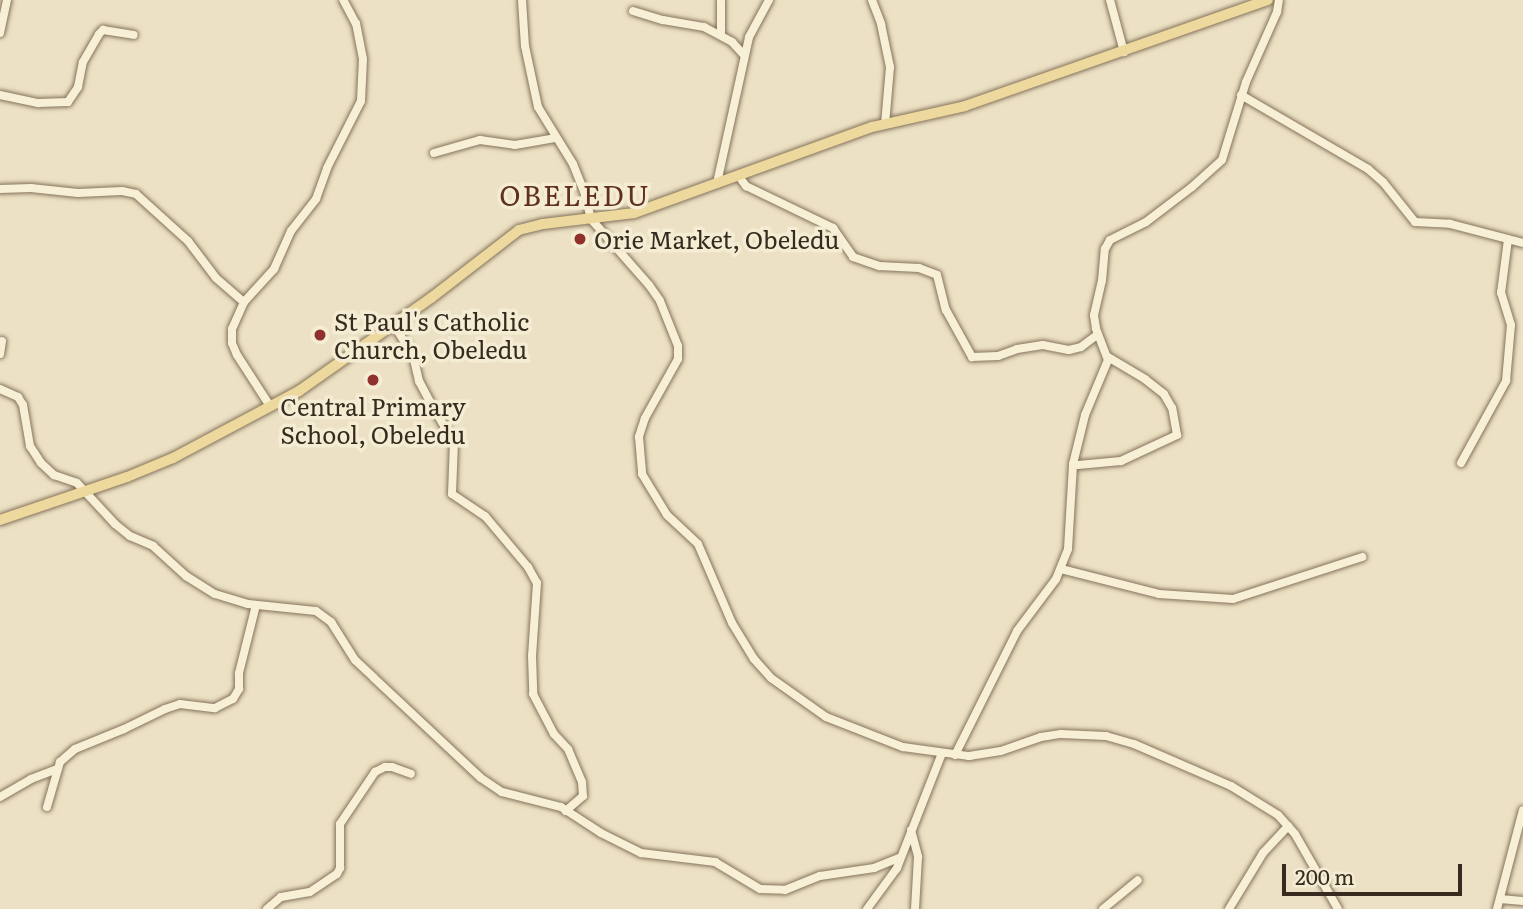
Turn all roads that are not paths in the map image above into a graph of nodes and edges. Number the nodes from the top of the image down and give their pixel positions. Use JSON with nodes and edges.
{"nodes":[{"id":1,"x":7,"y":0,"type":"edge"},
{"id":2,"x":343,"y":0,"type":"edge"},
{"id":3,"x":522,"y":0,"type":"edge"},
{"id":4,"x":721,"y":0,"type":"edge"},
{"id":5,"x":769,"y":0,"type":"edge"},
{"id":6,"x":872,"y":0,"type":"edge"},
{"id":7,"x":1110,"y":0,"type":"edge"},
{"id":8,"x":1268,"y":0,"type":"edge"},
{"id":9,"x":1279,"y":0,"type":"edge"},
{"id":10,"x":633,"y":11,"type":"dead end"},
{"id":11,"x":0,"y":33,"type":"edge"},
{"id":12,"x":134,"y":35,"type":"dead end"},
{"id":13,"x":721,"y":35,"type":"junction"},
{"id":14,"x":1124,"y":52,"type":"junction"},
{"id":15,"x":744,"y":55,"type":"junction"},
{"id":16,"x":0,"y":95,"type":"edge"},
{"id":17,"x":1241,"y":96,"type":"junction"},
{"id":18,"x":885,"y":124,"type":"junction"},
{"id":19,"x":556,"y":138,"type":"junction"},
{"id":20,"x":434,"y":153,"type":"dead end"},
{"id":21,"x":737,"y":175,"type":"junction"},
{"id":22,"x":717,"y":183,"type":"junction"},
{"id":23,"x":0,"y":189,"type":"edge"},
{"id":24,"x":591,"y":219,"type":"junction"},
{"id":25,"x":1508,"y":239,"type":"junction"},
{"id":26,"x":1523,"y":243,"type":"edge"},
{"id":27,"x":244,"y":302,"type":"junction"},
{"id":28,"x":394,"y":325,"type":"junction"},
{"id":29,"x":1098,"y":334,"type":"junction"},
{"id":30,"x":2,"y":341,"type":"dead end"},
{"id":31,"x":0,"y":354,"type":"edge"},
{"id":32,"x":1108,"y":357,"type":"junction"},
{"id":33,"x":0,"y":389,"type":"edge"},
{"id":34,"x":270,"y":407,"type":"junction"},
{"id":35,"x":1461,"y":463,"type":"dead end"},
{"id":36,"x":1078,"y":464,"type":"dead end"},
{"id":37,"x":86,"y":491,"type":"junction"},
{"id":38,"x":0,"y":520,"type":"edge"},
{"id":39,"x":1362,"y":557,"type":"dead end"},
{"id":40,"x":1060,"y":569,"type":"junction"},
{"id":41,"x":256,"y":605,"type":"junction"},
{"id":42,"x":942,"y":753,"type":"junction"},
{"id":43,"x":955,"y":755,"type":"junction"},
{"id":44,"x":57,"y":769,"type":"junction"},
{"id":45,"x":411,"y":774,"type":"dead end"},
{"id":46,"x":0,"y":797,"type":"edge"},
{"id":47,"x":47,"y":807,"type":"dead end"},
{"id":48,"x":1523,"y":810,"type":"edge"},
{"id":49,"x":566,"y":811,"type":"junction"},
{"id":50,"x":1522,"y":820,"type":"edge"},
{"id":51,"x":1288,"y":826,"type":"junction"},
{"id":52,"x":911,"y":831,"type":"junction"},
{"id":53,"x":899,"y":858,"type":"junction"},
{"id":54,"x":1138,"y":880,"type":"dead end"},
{"id":55,"x":1500,"y":899,"type":"junction"},
{"id":56,"x":1523,"y":901,"type":"edge"},
{"id":57,"x":267,"y":909,"type":"edge"},
{"id":58,"x":867,"y":909,"type":"edge"},
{"id":59,"x":915,"y":909,"type":"edge"},
{"id":60,"x":1103,"y":909,"type":"edge"},
{"id":61,"x":1229,"y":909,"type":"edge"},
{"id":62,"x":1338,"y":909,"type":"edge"},
{"id":63,"x":1497,"y":909,"type":"edge"}],
"edges":[{"from":1,"to":11,"type":"street"},
{"from":2,"to":27,"type":"street"},
{"from":3,"to":19,"type":"street"},
{"from":4,"to":13,"type":"street"},
{"from":5,"to":15,"type":"street"},
{"from":6,"to":18,"type":"street"},
{"from":7,"to":14,"type":"street"},
{"from":8,"to":14,"type":"main road"},
{"from":9,"to":17,"type":"street"},
{"from":10,"to":13,"type":"street"},
{"from":12,"to":16,"type":"street"},
{"from":13,"to":15,"type":"street"},
{"from":14,"to":18,"type":"main road"},
{"from":15,"to":22,"type":"street"},
{"from":17,"to":25,"type":"street"},
{"from":17,"to":29,"type":"street"},
{"from":18,"to":21,"type":"main road"},
{"from":19,"to":20,"type":"street"},
{"from":19,"to":24,"type":"street"},
{"from":21,"to":22,"type":"main road"},
{"from":21,"to":29,"type":"street"},
{"from":22,"to":24,"type":"main road"},
{"from":23,"to":27,"type":"street"},
{"from":24,"to":28,"type":"main road"},
{"from":24,"to":42,"type":"street"},
{"from":25,"to":26,"type":"street"},
{"from":25,"to":35,"type":"street"},
{"from":27,"to":34,"type":"street"},
{"from":28,"to":34,"type":"main road"},
{"from":28,"to":49,"type":"street"},
{"from":29,"to":32,"type":"street"},
{"from":30,"to":31,"type":"street"},
{"from":32,"to":36,"type":"street"},
{"from":32,"to":40,"type":"street"},
{"from":33,"to":37,"type":"street"},
{"from":34,"to":37,"type":"main road"},
{"from":37,"to":38,"type":"main road"},
{"from":37,"to":41,"type":"street"},
{"from":39,"to":40,"type":"street"},
{"from":40,"to":43,"type":"street"},
{"from":41,"to":44,"type":"street"},
{"from":41,"to":49,"type":"street"},
{"from":42,"to":43,"type":"street"},
{"from":42,"to":52,"type":"street"},
{"from":43,"to":51,"type":"street"},
{"from":44,"to":46,"type":"street"},
{"from":44,"to":47,"type":"street"},
{"from":45,"to":57,"type":"street"},
{"from":48,"to":50,"type":"street"},
{"from":49,"to":53,"type":"street"},
{"from":50,"to":55,"type":"street"},
{"from":51,"to":61,"type":"street"},
{"from":51,"to":62,"type":"street"},
{"from":52,"to":53,"type":"street"},
{"from":52,"to":59,"type":"street"},
{"from":53,"to":58,"type":"street"},
{"from":54,"to":60,"type":"street"},
{"from":55,"to":56,"type":"street"},
{"from":55,"to":63,"type":"street"}]}
